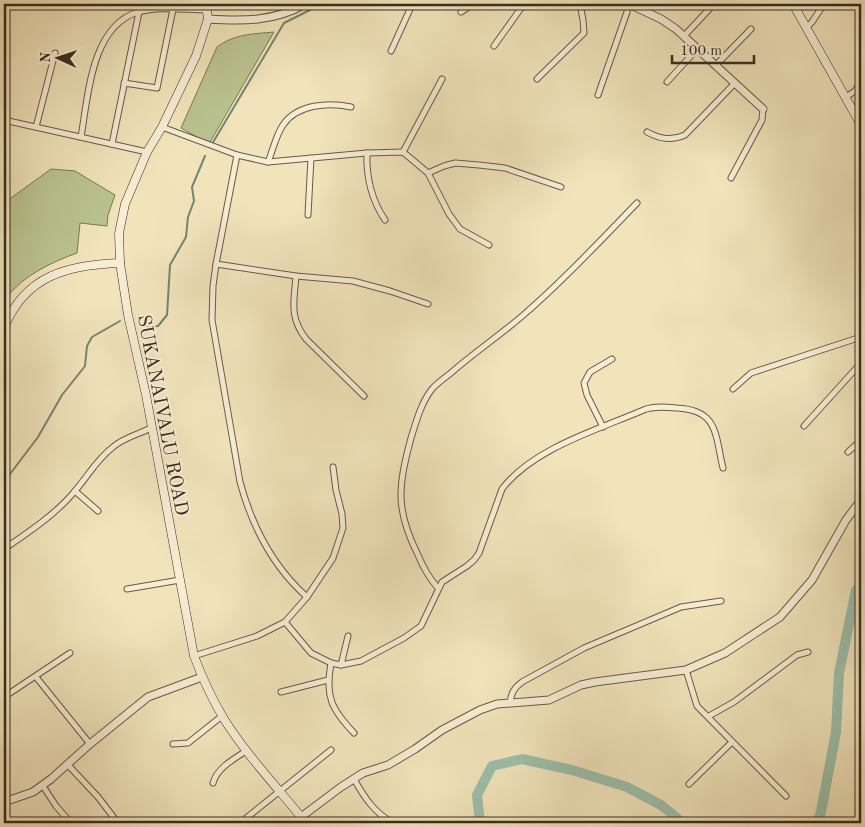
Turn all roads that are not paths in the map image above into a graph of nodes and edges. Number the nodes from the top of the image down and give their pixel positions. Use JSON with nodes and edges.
{"nodes":[{"id":1,"x":305,"y":4,"type":"edge"},
{"id":2,"x":410,"y":4,"type":"edge"},
{"id":3,"x":473,"y":4,"type":"edge"},
{"id":4,"x":524,"y":4,"type":"edge"},
{"id":5,"x":580,"y":4,"type":"edge"},
{"id":6,"x":628,"y":4,"type":"edge"},
{"id":7,"x":714,"y":4,"type":"edge"},
{"id":8,"x":793,"y":4,"type":"edge"},
{"id":9,"x":824,"y":4,"type":"edge"},
{"id":10,"x":162,"y":6,"type":"edge"},
{"id":11,"x":173,"y":10,"type":"junction"},
{"id":12,"x":207,"y":11,"type":"edge"},
{"id":13,"x":139,"y":12,"type":"junction"},
{"id":14,"x":461,"y":12,"type":"dead end"},
{"id":15,"x":807,"y":27,"type":"junction"},
{"id":16,"x":751,"y":29,"type":"dead end"},
{"id":17,"x":684,"y":36,"type":"junction"},
{"id":18,"x":494,"y":46,"type":"dead end"},
{"id":19,"x":698,"y":48,"type":"junction"},
{"id":20,"x":391,"y":51,"type":"dead end"},
{"id":21,"x":55,"y":52,"type":"dead end"},
{"id":22,"x":716,"y":65,"type":"junction"},
{"id":23,"x":442,"y":79,"type":"dead end"},
{"id":24,"x":537,"y":79,"type":"dead end"},
{"id":25,"x":861,"y":81,"type":"edge"},
{"id":26,"x":668,"y":82,"type":"dead end"},
{"id":27,"x":124,"y":83,"type":"junction"},
{"id":28,"x":735,"y":83,"type":"junction"},
{"id":29,"x":598,"y":95,"type":"dead end"},
{"id":30,"x":846,"y":97,"type":"junction"},
{"id":31,"x":351,"y":107,"type":"dead end"},
{"id":32,"x":763,"y":109,"type":"joint"},
{"id":33,"x":4,"y":120,"type":"edge"},
{"id":34,"x":861,"y":125,"type":"edge"},
{"id":35,"x":36,"y":127,"type":"junction"},
{"id":36,"x":162,"y":127,"type":"junction"},
{"id":37,"x":648,"y":132,"type":"dead end"},
{"id":38,"x":81,"y":137,"type":"junction"},
{"id":39,"x":112,"y":144,"type":"junction"},
{"id":40,"x":147,"y":152,"type":"junction"},
{"id":41,"x":403,"y":152,"type":"junction"},
{"id":42,"x":367,"y":153,"type":"junction"},
{"id":43,"x":237,"y":156,"type":"junction"},
{"id":44,"x":311,"y":158,"type":"junction"},
{"id":45,"x":268,"y":162,"type":"junction"},
{"id":46,"x":428,"y":173,"type":"junction"},
{"id":47,"x":731,"y":178,"type":"dead end"},
{"id":48,"x":561,"y":187,"type":"dead end"},
{"id":49,"x":637,"y":203,"type":"dead end"},
{"id":50,"x":308,"y":215,"type":"dead end"},
{"id":51,"x":385,"y":220,"type":"dead end"},
{"id":52,"x":489,"y":244,"type":"dead end"},
{"id":53,"x":120,"y":263,"type":"junction"},
{"id":54,"x":216,"y":264,"type":"junction"},
{"id":55,"x":296,"y":276,"type":"junction"},
{"id":56,"x":428,"y":304,"type":"dead end"},
{"id":57,"x":4,"y":328,"type":"edge"},
{"id":58,"x":861,"y":337,"type":"edge"},
{"id":59,"x":612,"y":358,"type":"dead end"},
{"id":60,"x":861,"y":363,"type":"edge"},
{"id":61,"x":733,"y":389,"type":"dead end"},
{"id":62,"x":364,"y":396,"type":"dead end"},
{"id":63,"x":603,"y":426,"type":"junction"},
{"id":64,"x":804,"y":426,"type":"dead end"},
{"id":65,"x":151,"y":428,"type":"junction"},
{"id":66,"x":861,"y":440,"type":"edge"},
{"id":67,"x":848,"y":452,"type":"dead end"},
{"id":68,"x":333,"y":467,"type":"dead end"},
{"id":69,"x":723,"y":468,"type":"dead end"},
{"id":70,"x":75,"y":491,"type":"junction"},
{"id":71,"x":861,"y":500,"type":"edge"},
{"id":72,"x":98,"y":511,"type":"dead end"},
{"id":73,"x":4,"y":550,"type":"edge"},
{"id":74,"x":180,"y":580,"type":"junction"},
{"id":75,"x":438,"y":588,"type":"junction"},
{"id":76,"x":127,"y":589,"type":"dead end"},
{"id":77,"x":307,"y":597,"type":"junction"},
{"id":78,"x":721,"y":602,"type":"dead end"},
{"id":79,"x":285,"y":622,"type":"junction"},
{"id":80,"x":348,"y":636,"type":"dead end"},
{"id":81,"x":808,"y":652,"type":"dead end"},
{"id":82,"x":70,"y":654,"type":"dead end"},
{"id":83,"x":194,"y":656,"type":"junction"},
{"id":84,"x":331,"y":664,"type":"junction"},
{"id":85,"x":341,"y":665,"type":"junction"},
{"id":86,"x":686,"y":670,"type":"junction"},
{"id":87,"x":36,"y":677,"type":"junction"},
{"id":88,"x":202,"y":677,"type":"junction"},
{"id":89,"x":328,"y":680,"type":"junction"},
{"id":90,"x":281,"y":692,"type":"dead end"},
{"id":91,"x":7,"y":695,"type":"dead end"},
{"id":92,"x":510,"y":703,"type":"junction"},
{"id":93,"x":222,"y":716,"type":"junction"},
{"id":94,"x":708,"y":716,"type":"junction"},
{"id":95,"x":354,"y":733,"type":"dead end"},
{"id":96,"x":732,"y":742,"type":"junction"},
{"id":97,"x":90,"y":744,"type":"junction"},
{"id":98,"x":173,"y":744,"type":"dead end"},
{"id":99,"x":331,"y":750,"type":"dead end"},
{"id":100,"x":246,"y":751,"type":"junction"},
{"id":101,"x":68,"y":765,"type":"junction"},
{"id":102,"x":354,"y":779,"type":"junction"},
{"id":103,"x":213,"y":782,"type":"dead end"},
{"id":104,"x":689,"y":784,"type":"dead end"},
{"id":105,"x":43,"y":786,"type":"junction"},
{"id":106,"x":280,"y":791,"type":"junction"},
{"id":107,"x":786,"y":796,"type":"dead end"},
{"id":108,"x":4,"y":802,"type":"edge"},
{"id":109,"x":299,"y":820,"type":"edge"},
{"id":110,"x":72,"y":823,"type":"edge"},
{"id":111,"x":118,"y":823,"type":"edge"},
{"id":112,"x":240,"y":823,"type":"edge"},
{"id":113,"x":394,"y":823,"type":"edge"}],
"edges":[{"from":1,"to":12,"type":"street"},
{"from":2,"to":20,"type":"street"},
{"from":3,"to":14,"type":"street"},
{"from":4,"to":18,"type":"street"},
{"from":5,"to":24,"type":"street"},
{"from":6,"to":17,"type":"street"},
{"from":6,"to":29,"type":"street"},
{"from":7,"to":17,"type":"street"},
{"from":8,"to":15,"type":"main road"},
{"from":9,"to":15,"type":"street"},
{"from":10,"to":11,"type":"street"},
{"from":10,"to":13,"type":"street"},
{"from":11,"to":12,"type":"street"},
{"from":11,"to":27,"type":"street"},
{"from":12,"to":36,"type":"main road","name":"SUKANAIVALU ROAD"},
{"from":13,"to":27,"type":"street"},
{"from":13,"to":38,"type":"street"},
{"from":15,"to":30,"type":"main road"},
{"from":16,"to":22,"type":"street"},
{"from":17,"to":19,"type":"street"},
{"from":19,"to":22,"type":"street"},
{"from":19,"to":26,"type":"street"},
{"from":21,"to":35,"type":"street"},
{"from":22,"to":28,"type":"street"},
{"from":23,"to":41,"type":"street"},
{"from":25,"to":30,"type":"street"},
{"from":27,"to":39,"type":"street"},
{"from":28,"to":32,"type":"street"},
{"from":28,"to":37,"type":"street"},
{"from":30,"to":34,"type":"main road"},
{"from":31,"to":45,"type":"street"},
{"from":32,"to":47,"type":"street"},
{"from":33,"to":35,"type":"street"},
{"from":35,"to":38,"type":"street"},
{"from":36,"to":40,"type":"main road","name":"SUKANAIVALU ROAD"},
{"from":36,"to":43,"type":"street"},
{"from":38,"to":39,"type":"street"},
{"from":39,"to":40,"type":"street"},
{"from":40,"to":53,"type":"main road","name":"SUKANAIVALU ROAD"},
{"from":41,"to":42,"type":"street"},
{"from":41,"to":46,"type":"street"},
{"from":42,"to":44,"type":"street"},
{"from":42,"to":51,"type":"street"},
{"from":43,"to":45,"type":"street"},
{"from":43,"to":54,"type":"street"},
{"from":44,"to":45,"type":"street"},
{"from":44,"to":50,"type":"street"},
{"from":46,"to":48,"type":"street"},
{"from":46,"to":52,"type":"street"},
{"from":49,"to":75,"type":"street"},
{"from":53,"to":57,"type":"main road"},
{"from":53,"to":65,"type":"main road","name":"SUKANAIVALU ROAD"},
{"from":54,"to":55,"type":"street"},
{"from":54,"to":77,"type":"street"},
{"from":55,"to":56,"type":"street"},
{"from":55,"to":62,"type":"street"},
{"from":58,"to":61,"type":"street"},
{"from":59,"to":63,"type":"street"},
{"from":60,"to":64,"type":"street"},
{"from":63,"to":69,"type":"street"},
{"from":63,"to":75,"type":"street"},
{"from":65,"to":70,"type":"street"},
{"from":65,"to":74,"type":"main road","name":"SUKANAIVALU ROAD"},
{"from":66,"to":67,"type":"street"},
{"from":68,"to":77,"type":"street"},
{"from":70,"to":72,"type":"street"},
{"from":70,"to":73,"type":"street"},
{"from":71,"to":86,"type":"street"},
{"from":74,"to":76,"type":"street"},
{"from":74,"to":83,"type":"main road","name":"SUKANAIVALU ROAD"},
{"from":75,"to":85,"type":"street"},
{"from":77,"to":79,"type":"street"},
{"from":78,"to":92,"type":"street"},
{"from":79,"to":83,"type":"street"},
{"from":79,"to":84,"type":"street"},
{"from":80,"to":85,"type":"street"},
{"from":81,"to":94,"type":"street"},
{"from":82,"to":87,"type":"street"},
{"from":83,"to":88,"type":"main road","name":"SUKANAIVALU ROAD"},
{"from":84,"to":85,"type":"street"},
{"from":84,"to":89,"type":"street"},
{"from":86,"to":92,"type":"street"},
{"from":86,"to":94,"type":"street"},
{"from":87,"to":91,"type":"street"},
{"from":87,"to":97,"type":"street"},
{"from":88,"to":93,"type":"main road","name":"SUKANAIVALU ROAD"},
{"from":88,"to":97,"type":"street"},
{"from":89,"to":90,"type":"street"},
{"from":89,"to":95,"type":"street"},
{"from":92,"to":102,"type":"street"},
{"from":93,"to":98,"type":"street"},
{"from":93,"to":100,"type":"main road","name":"SUKANAIVALU ROAD"},
{"from":94,"to":96,"type":"street"},
{"from":96,"to":104,"type":"street"},
{"from":96,"to":107,"type":"street"},
{"from":97,"to":101,"type":"street"},
{"from":99,"to":106,"type":"street"},
{"from":100,"to":103,"type":"street"},
{"from":100,"to":106,"type":"main road","name":"SUKANAIVALU ROAD"},
{"from":101,"to":105,"type":"street"},
{"from":101,"to":111,"type":"street"},
{"from":102,"to":109,"type":"street"},
{"from":102,"to":113,"type":"street"},
{"from":105,"to":108,"type":"street"},
{"from":105,"to":110,"type":"street"},
{"from":106,"to":109,"type":"main road","name":"SUKANAIVALU ROAD"},
{"from":106,"to":112,"type":"street"}]}
